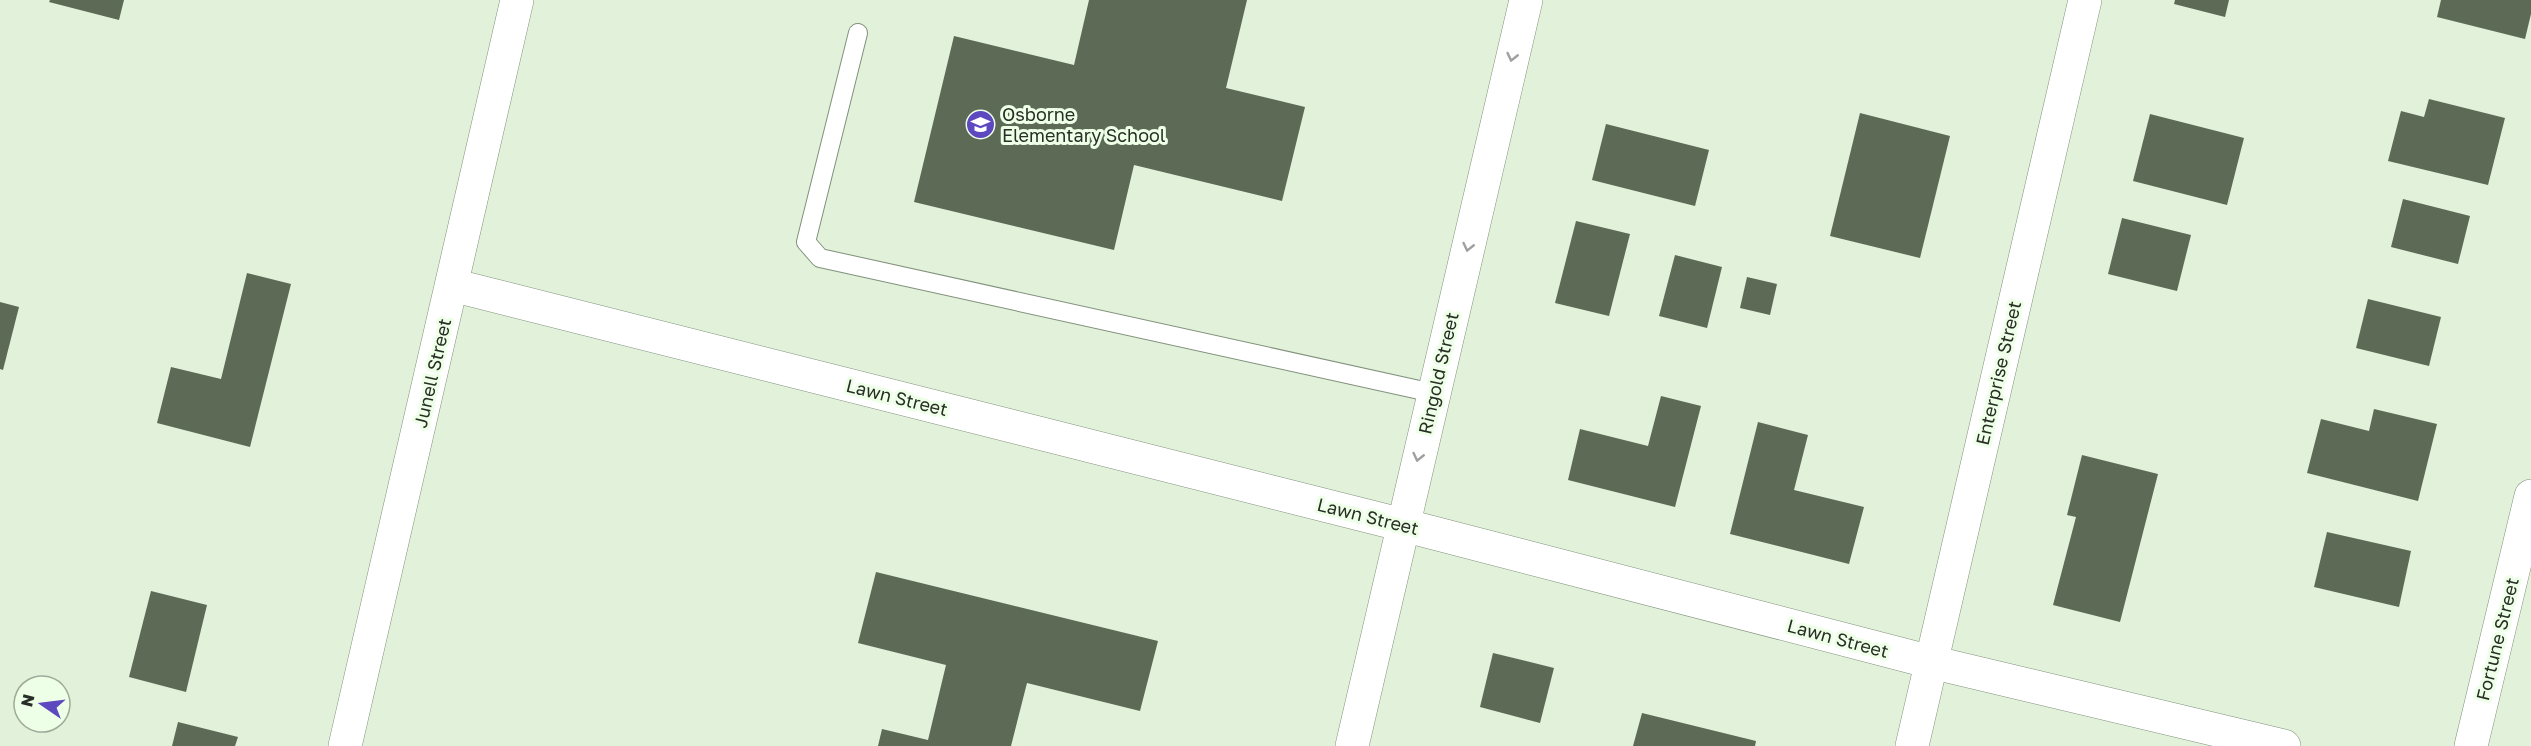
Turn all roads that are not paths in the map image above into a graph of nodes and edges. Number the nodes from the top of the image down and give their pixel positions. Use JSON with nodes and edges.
{"nodes":[{"id":1,"x":517,"y":0,"type":"edge"},
{"id":2,"x":1526,"y":0,"type":"edge"},
{"id":3,"x":2085,"y":0,"type":"edge"},
{"id":4,"x":858,"y":33,"type":"dead end"},
{"id":5,"x":452,"y":285,"type":"junction"},
{"id":6,"x":1433,"y":393,"type":"junction"},
{"id":7,"x":2531,"y":496,"type":"edge"},
{"id":8,"x":1403,"y":525,"type":"junction"},
{"id":9,"x":1931,"y":662,"type":"junction"},
{"id":10,"x":345,"y":746,"type":"edge"},
{"id":11,"x":1352,"y":746,"type":"edge"},
{"id":12,"x":1912,"y":746,"type":"edge"},
{"id":13,"x":2284,"y":746,"type":"edge"},
{"id":14,"x":2471,"y":746,"type":"edge"}],
"edges":[{"from":1,"to":5,"type":"street","name":"Junell Street"},
{"from":2,"to":6,"type":"street","name":"Ringold Street","one_way":true},
{"from":3,"to":9,"type":"street","name":"Enterprise Street"},
{"from":4,"to":6,"type":"lane"},
{"from":5,"to":8,"type":"street","name":"Lawn Street"},
{"from":5,"to":10,"type":"street","name":"Junell Street"},
{"from":6,"to":8,"type":"street","name":"Ringold Street","one_way":true},
{"from":7,"to":14,"type":"street","name":"Fortune Street"},
{"from":8,"to":9,"type":"street","name":"Lawn Street"},
{"from":8,"to":11,"type":"street","name":"Ringold Street"},
{"from":9,"to":12,"type":"street","name":"Enterprise Street"},
{"from":9,"to":13,"type":"street","name":"Lawn Street"}]}
